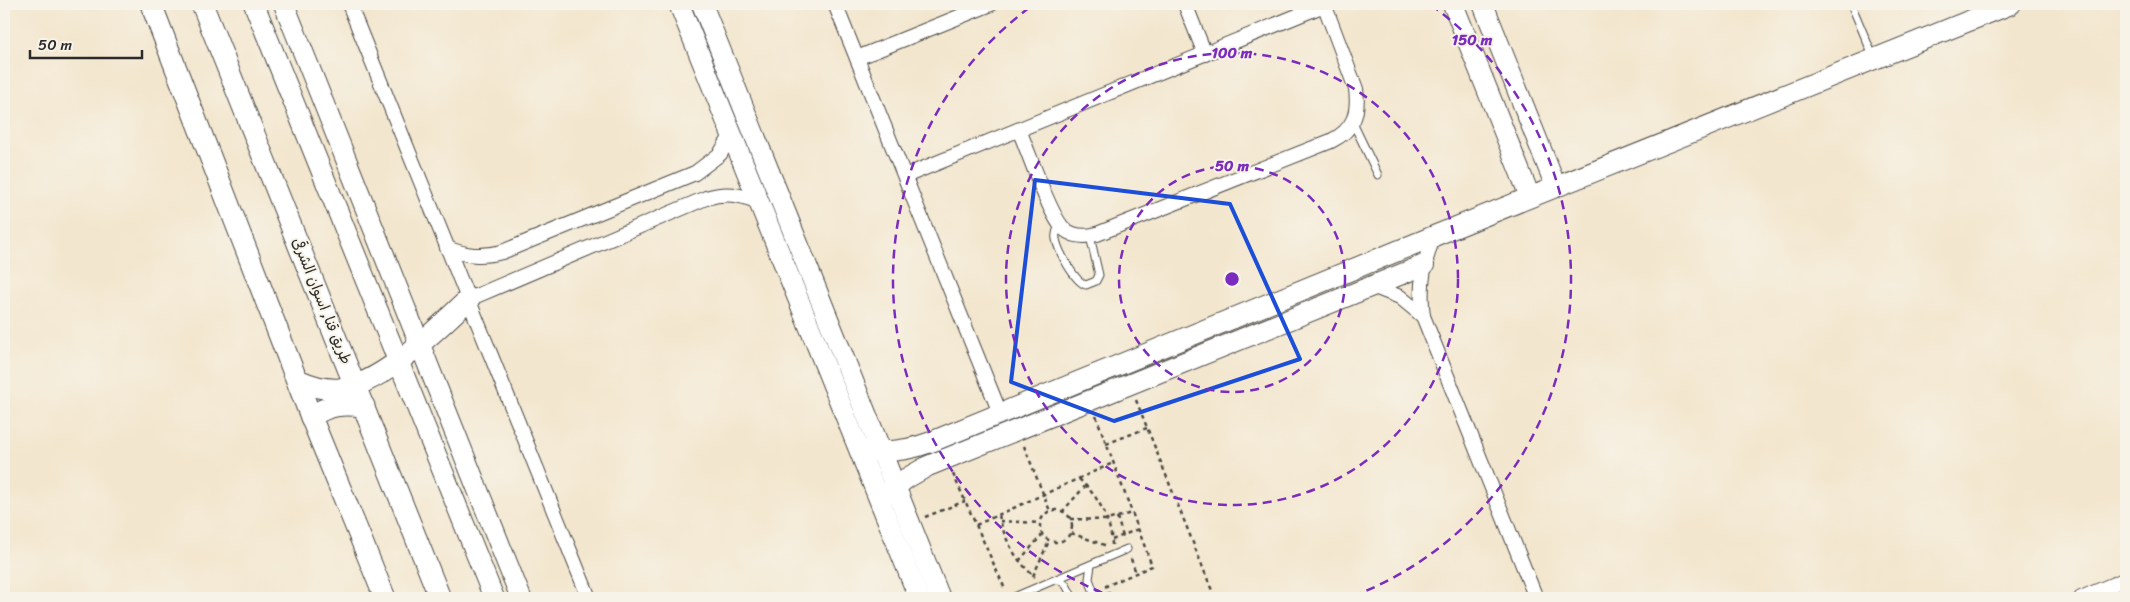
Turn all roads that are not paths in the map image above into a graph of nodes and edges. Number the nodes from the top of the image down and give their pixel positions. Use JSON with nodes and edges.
{"nodes":[{"id":1,"x":151,"y":4,"type":"edge"},
{"id":2,"x":202,"y":4,"type":"edge"},
{"id":3,"x":254,"y":4,"type":"edge"},
{"id":4,"x":284,"y":4,"type":"edge"},
{"id":5,"x":349,"y":4,"type":"edge"},
{"id":6,"x":680,"y":4,"type":"edge"},
{"id":7,"x":702,"y":4,"type":"edge"},
{"id":8,"x":835,"y":4,"type":"edge"},
{"id":9,"x":991,"y":4,"type":"edge"},
{"id":10,"x":1185,"y":4,"type":"edge"},
{"id":11,"x":1324,"y":4,"type":"edge"},
{"id":12,"x":1453,"y":4,"type":"edge"},
{"id":13,"x":1483,"y":4,"type":"edge"},
{"id":14,"x":1851,"y":4,"type":"edge"},
{"id":15,"x":2011,"y":4,"type":"edge"},
{"id":16,"x":973,"y":7,"type":"edge"},
{"id":17,"x":1205,"y":54,"type":"junction"},
{"id":18,"x":857,"y":58,"type":"junction"},
{"id":19,"x":1874,"y":59,"type":"junction"},
{"id":20,"x":1353,"y":123,"type":"junction"},
{"id":21,"x":1020,"y":130,"type":"junction"},
{"id":22,"x":731,"y":136,"type":"junction"},
{"id":23,"x":1378,"y":175,"type":"dead end"},
{"id":24,"x":905,"y":176,"type":"junction"},
{"id":25,"x":1556,"y":187,"type":"junction"},
{"id":26,"x":1530,"y":197,"type":"junction"},
{"id":27,"x":758,"y":202,"type":"junction"},
{"id":28,"x":1060,"y":224,"type":"junction"},
{"id":29,"x":1090,"y":236,"type":"junction"},
{"id":30,"x":1434,"y":236,"type":"junction"},
{"id":31,"x":447,"y":248,"type":"junction"},
{"id":32,"x":1424,"y":265,"type":"junction"},
{"id":33,"x":1372,"y":286,"type":"junction"},
{"id":34,"x":469,"y":299,"type":"junction"},
{"id":35,"x":1423,"y":316,"type":"junction"},
{"id":36,"x":419,"y":344,"type":"junction"},
{"id":37,"x":398,"y":360,"type":"junction"},
{"id":38,"x":298,"y":380,"type":"junction"},
{"id":39,"x":356,"y":385,"type":"junction"},
{"id":40,"x":364,"y":406,"type":"junction"},
{"id":41,"x":1000,"y":413,"type":"junction"},
{"id":42,"x":312,"y":417,"type":"junction"},
{"id":43,"x":860,"y":449,"type":"junction"},
{"id":44,"x":882,"y":452,"type":"junction"},
{"id":45,"x":895,"y":486,"type":"junction"},
{"id":46,"x":879,"y":500,"type":"junction"},
{"id":47,"x":1128,"y":549,"type":"dead end"},
{"id":48,"x":1091,"y":565,"type":"junction"},
{"id":49,"x":1058,"y":579,"type":"junction"},
{"id":50,"x":2126,"y":579,"type":"edge"},
{"id":51,"x":386,"y":598,"type":"edge"},
{"id":52,"x":440,"y":598,"type":"edge"},
{"id":53,"x":494,"y":598,"type":"edge"},
{"id":54,"x":521,"y":598,"type":"edge"},
{"id":55,"x":589,"y":598,"type":"edge"},
{"id":56,"x":920,"y":598,"type":"edge"},
{"id":57,"x":940,"y":598,"type":"edge"},
{"id":58,"x":1012,"y":598,"type":"edge"},
{"id":59,"x":1073,"y":598,"type":"edge"},
{"id":60,"x":1096,"y":598,"type":"edge"},
{"id":61,"x":1536,"y":598,"type":"edge"},
{"id":62,"x":2081,"y":598,"type":"edge"}],
"edges":[{"from":1,"to":38,"type":"main road"},
{"from":2,"to":39,"type":"main road","name":"طريق قنا, اسوان الشرقى"},
{"from":3,"to":37,"type":"street"},
{"from":4,"to":36,"type":"street"},
{"from":5,"to":31,"type":"street"},
{"from":6,"to":22,"type":"street"},
{"from":7,"to":44,"type":"street"},
{"from":8,"to":18,"type":"street"},
{"from":9,"to":16,"type":"street"},
{"from":10,"to":17,"type":"street"},
{"from":11,"to":17,"type":"street"},
{"from":11,"to":20,"type":"street"},
{"from":12,"to":26,"type":"street"},
{"from":13,"to":25,"type":"street"},
{"from":14,"to":19,"type":"lane"},
{"from":15,"to":19,"type":"street"},
{"from":16,"to":18,"type":"street"},
{"from":17,"to":21,"type":"street"},
{"from":18,"to":24,"type":"street"},
{"from":19,"to":25,"type":"street"},
{"from":20,"to":23,"type":"lane"},
{"from":20,"to":29,"type":"street"},
{"from":21,"to":24,"type":"street"},
{"from":21,"to":28,"type":"street"},
{"from":22,"to":27,"type":"street"},
{"from":22,"to":31,"type":"street"},
{"from":24,"to":41,"type":"street"},
{"from":25,"to":26,"type":"street"},
{"from":26,"to":30,"type":"street"},
{"from":27,"to":34,"type":"street"},
{"from":27,"to":43,"type":"street"},
{"from":28,"to":29,"type":"street"},
{"from":28,"to":29,"type":"lane"},
{"from":30,"to":32,"type":"street"},
{"from":30,"to":41,"type":"street"},
{"from":31,"to":34,"type":"street"},
{"from":32,"to":33,"type":"street"},
{"from":32,"to":35,"type":"street"},
{"from":33,"to":35,"type":"street"},
{"from":33,"to":45,"type":"street"},
{"from":34,"to":36,"type":"main road"},
{"from":34,"to":55,"type":"street"},
{"from":35,"to":61,"type":"street"},
{"from":36,"to":37,"type":"main road"},
{"from":36,"to":54,"type":"street"},
{"from":37,"to":39,"type":"main road"},
{"from":37,"to":53,"type":"street"},
{"from":38,"to":39,"type":"main road"},
{"from":38,"to":42,"type":"main road"},
{"from":39,"to":40,"type":"main road","name":"طريق قنا, اسوان الشرقى"},
{"from":40,"to":42,"type":"main road"},
{"from":40,"to":52,"type":"main road","name":"طريق قنا, اسوان الشرقى"},
{"from":41,"to":44,"type":"street"},
{"from":42,"to":51,"type":"main road"},
{"from":43,"to":44,"type":"street"},
{"from":43,"to":46,"type":"street"},
{"from":44,"to":45,"type":"street"},
{"from":45,"to":46,"type":"street"},
{"from":45,"to":57,"type":"street"},
{"from":46,"to":56,"type":"street"},
{"from":47,"to":48,"type":"lane"},
{"from":48,"to":49,"type":"lane"},
{"from":48,"to":60,"type":"lane"},
{"from":49,"to":58,"type":"lane"},
{"from":49,"to":59,"type":"lane"},
{"from":50,"to":62,"type":"street"}]}
